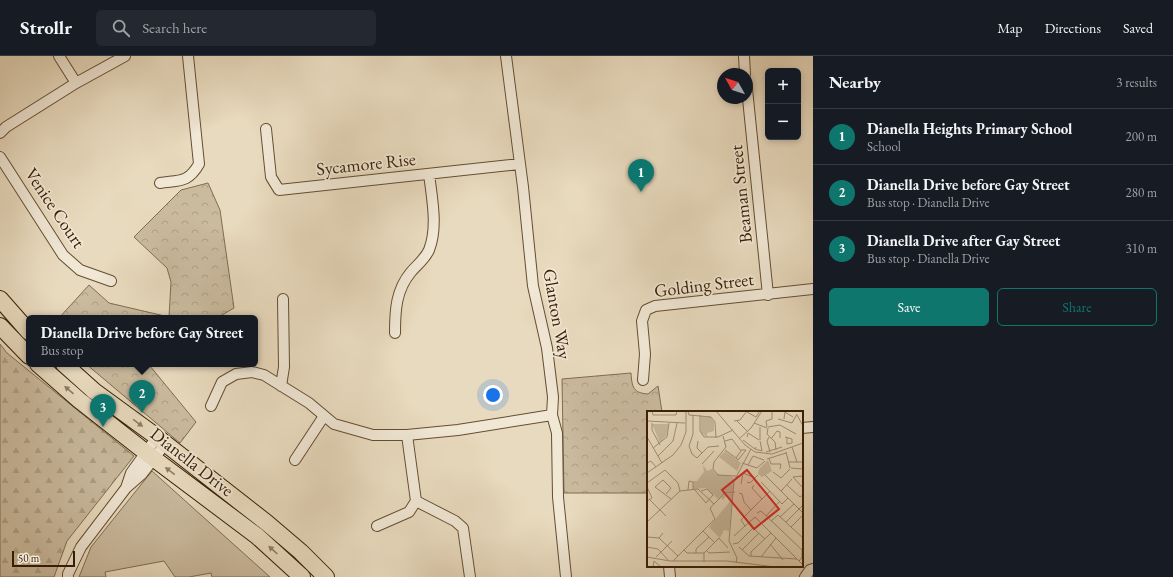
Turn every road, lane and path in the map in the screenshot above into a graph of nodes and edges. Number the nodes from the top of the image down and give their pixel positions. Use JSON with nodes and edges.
{"nodes":[{"id":1,"x":59,"y":56,"type":"edge"},
{"id":2,"x":125,"y":56,"type":"edge"},
{"id":3,"x":188,"y":56,"type":"edge"},
{"id":4,"x":506,"y":56,"type":"edge"},
{"id":5,"x":744,"y":56,"type":"edge"},
{"id":6,"x":745,"y":68,"type":"edge"},
{"id":7,"x":76,"y":83,"type":"junction"},
{"id":8,"x":749,"y":104,"type":"edge"},
{"id":9,"x":266,"y":129,"type":"dead end"},
{"id":10,"x":0,"y":133,"type":"edge"},
{"id":11,"x":0,"y":157,"type":"edge"},
{"id":12,"x":520,"y":164,"type":"junction"},
{"id":13,"x":429,"y":174,"type":"junction"},
{"id":14,"x":160,"y":183,"type":"dead end"},
{"id":15,"x":111,"y":281,"type":"dead end"},
{"id":16,"x":813,"y":289,"type":"edge"},
{"id":17,"x":768,"y":295,"type":"junction"},
{"id":18,"x":0,"y":299,"type":"edge"},
{"id":19,"x":283,"y":299,"type":"dead end"},
{"id":20,"x":0,"y":326,"type":"edge"},
{"id":21,"x":26,"y":329,"type":"edge"},
{"id":22,"x":395,"y":332,"type":"dead end"},
{"id":23,"x":26,"y":353,"type":"edge"},
{"id":24,"x":41,"y":367,"type":"edge"},
{"id":25,"x":67,"y":367,"type":"edge"},
{"id":26,"x":643,"y":380,"type":"dead end"},
{"id":27,"x":282,"y":386,"type":"junction"},
{"id":28,"x":211,"y":406,"type":"dead end"},
{"id":29,"x":324,"y":416,"type":"junction"},
{"id":30,"x":552,"y":416,"type":"junction"},
{"id":31,"x":813,"y":427,"type":"edge"},
{"id":32,"x":803,"y":428,"type":"edge"},
{"id":33,"x":407,"y":435,"type":"junction"},
{"id":34,"x":161,"y":440,"type":"junction"},
{"id":35,"x":149,"y":455,"type":"junction"},
{"id":36,"x":295,"y":460,"type":"dead end"},
{"id":37,"x":416,"y":501,"type":"junction"},
{"id":38,"x":377,"y":526,"type":"dead end"},
{"id":39,"x":668,"y":567,"type":"edge"},
{"id":40,"x":68,"y":577,"type":"edge"},
{"id":41,"x":302,"y":577,"type":"edge"},
{"id":42,"x":326,"y":577,"type":"edge"},
{"id":43,"x":470,"y":577,"type":"edge"},
{"id":44,"x":566,"y":577,"type":"edge"},
{"id":45,"x":670,"y":577,"type":"edge"}],
"edges":[{"from":1,"to":7,"type":"street"},
{"from":2,"to":7,"type":"street"},
{"from":3,"to":14,"type":"street"},
{"from":4,"to":12,"type":"street","name":"Glanton Way"},
{"from":5,"to":6,"type":"street"},
{"from":7,"to":10,"type":"street"},
{"from":8,"to":17,"type":"street","name":"Beaman Street"},
{"from":9,"to":13,"type":"street","name":"Sycamore Rise"},
{"from":11,"to":15,"type":"street","name":"Venice Court"},
{"from":12,"to":13,"type":"street","name":"Sycamore Rise"},
{"from":12,"to":30,"type":"street","name":"Glanton Way"},
{"from":13,"to":22,"type":"street"},
{"from":16,"to":17,"type":"street","name":"Golding Street"},
{"from":17,"to":26,"type":"street","name":"Golding Street"},
{"from":18,"to":21,"type":"main road"},
{"from":19,"to":27,"type":"street"},
{"from":20,"to":23,"type":"main road"},
{"from":35,"to":24,"type":"main road","name":"Dianella Drive","one_way":true},
{"from":25,"to":34,"type":"main road","name":"Dianella Drive","one_way":true},
{"from":27,"to":28,"type":"street"},
{"from":27,"to":29,"type":"street"},
{"from":29,"to":33,"type":"street"},
{"from":29,"to":36,"type":"street"},
{"from":30,"to":33,"type":"street"},
{"from":30,"to":44,"type":"street","name":"Glanton Way"},
{"from":31,"to":32,"type":"street"},
{"from":33,"to":37,"type":"street"},
{"from":34,"to":35,"type":"street"},
{"from":34,"to":42,"type":"main road","name":"Dianella Drive"},
{"from":35,"to":40,"type":"street"},
{"from":41,"to":35,"type":"main road","name":"Dianella Drive","one_way":true},
{"from":37,"to":38,"type":"street"},
{"from":37,"to":43,"type":"street"},
{"from":39,"to":45,"type":"street"}]}
